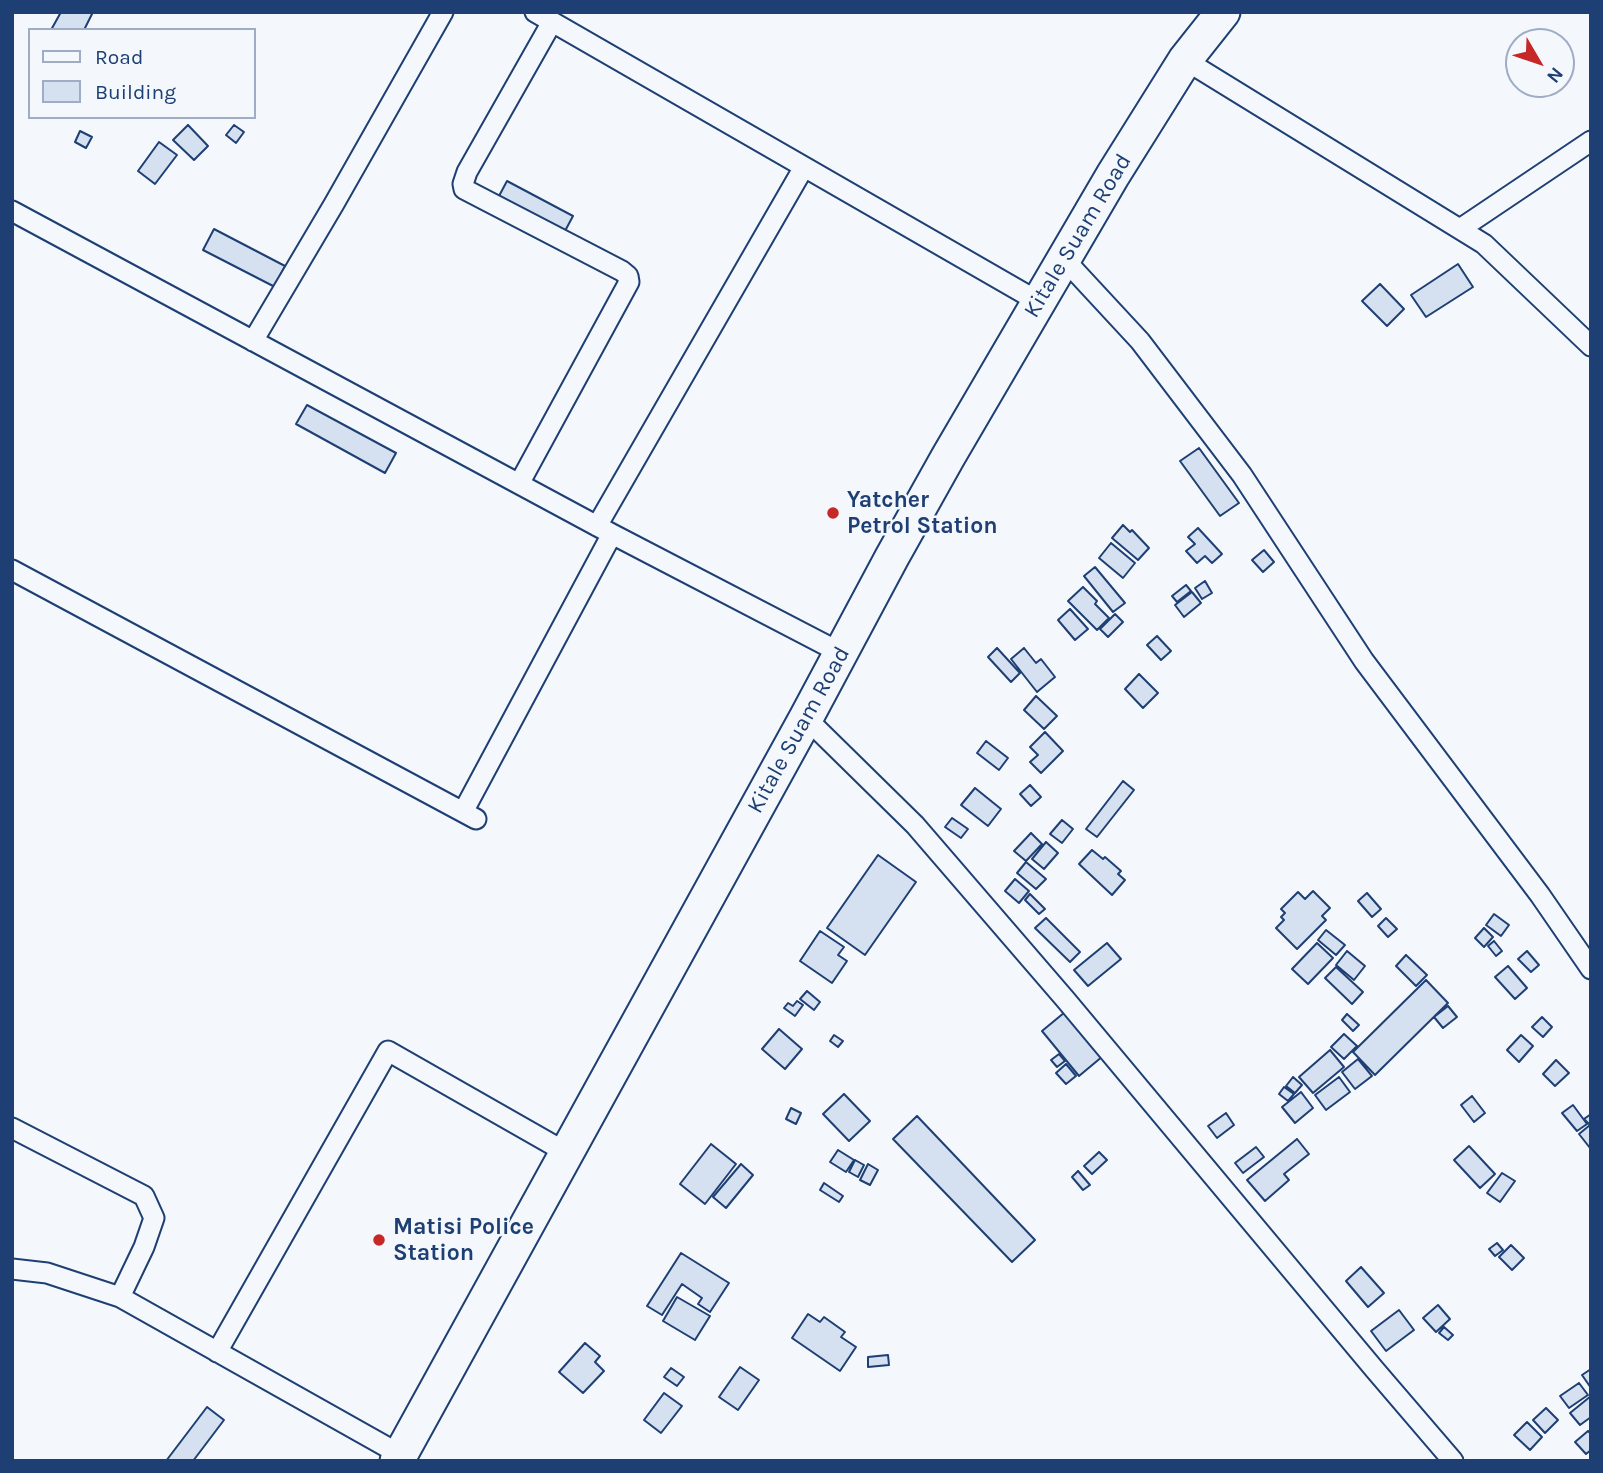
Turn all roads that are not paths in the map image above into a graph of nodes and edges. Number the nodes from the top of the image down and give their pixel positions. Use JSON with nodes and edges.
{"nodes":[{"id":1,"x":443,"y":12,"type":"edge"},
{"id":2,"x":535,"y":12,"type":"edge"},
{"id":3,"x":1223,"y":12,"type":"edge"},
{"id":4,"x":552,"y":22,"type":"junction"},
{"id":5,"x":1185,"y":60,"type":"junction"},
{"id":6,"x":1591,"y":141,"type":"edge"},
{"id":7,"x":804,"y":167,"type":"junction"},
{"id":8,"x":12,"y":211,"type":"edge"},
{"id":9,"x":1461,"y":229,"type":"junction"},
{"id":10,"x":1064,"y":259,"type":"junction"},
{"id":11,"x":1039,"y":302,"type":"junction"},
{"id":12,"x":253,"y":341,"type":"junction"},
{"id":13,"x":1591,"y":346,"type":"edge"},
{"id":14,"x":519,"y":484,"type":"junction"},
{"id":15,"x":605,"y":530,"type":"junction"},
{"id":16,"x":12,"y":570,"type":"edge"},
{"id":17,"x":841,"y":653,"type":"junction"},
{"id":18,"x":806,"y":718,"type":"junction"},
{"id":19,"x":1591,"y":968,"type":"edge"},
{"id":20,"x":12,"y":1128,"type":"edge"},
{"id":21,"x":567,"y":1153,"type":"junction"},
{"id":22,"x":12,"y":1269,"type":"edge"},
{"id":23,"x":120,"y":1297,"type":"junction"},
{"id":24,"x":218,"y":1352,"type":"junction"},
{"id":25,"x":399,"y":1458,"type":"edge"},
{"id":26,"x":1454,"y":1461,"type":"edge"}],
"edges":[{"from":1,"to":12,"type":"street"},
{"from":2,"to":4,"type":"street"},
{"from":3,"to":5,"type":"highway","name":"Kitale Suam Road"},
{"from":4,"to":7,"type":"street"},
{"from":4,"to":14,"type":"street"},
{"from":5,"to":9,"type":"street"},
{"from":5,"to":10,"type":"highway","name":"Kitale Suam Road"},
{"from":6,"to":9,"type":"street"},
{"from":7,"to":11,"type":"street"},
{"from":7,"to":15,"type":"street"},
{"from":8,"to":12,"type":"street"},
{"from":9,"to":13,"type":"street"},
{"from":10,"to":11,"type":"highway","name":"Kitale Suam Road"},
{"from":10,"to":19,"type":"street"},
{"from":11,"to":17,"type":"highway","name":"Kitale Suam Road"},
{"from":12,"to":14,"type":"street"},
{"from":14,"to":15,"type":"street"},
{"from":15,"to":16,"type":"street"},
{"from":15,"to":17,"type":"street"},
{"from":17,"to":18,"type":"highway","name":"Kitale Suam Road"},
{"from":18,"to":21,"type":"highway","name":"Kitale Suam Road"},
{"from":18,"to":26,"type":"street"},
{"from":20,"to":23,"type":"street"},
{"from":21,"to":24,"type":"street"},
{"from":21,"to":25,"type":"highway","name":"Kitale Suam Road"},
{"from":22,"to":23,"type":"street"},
{"from":23,"to":24,"type":"street"},
{"from":24,"to":25,"type":"street"}]}
